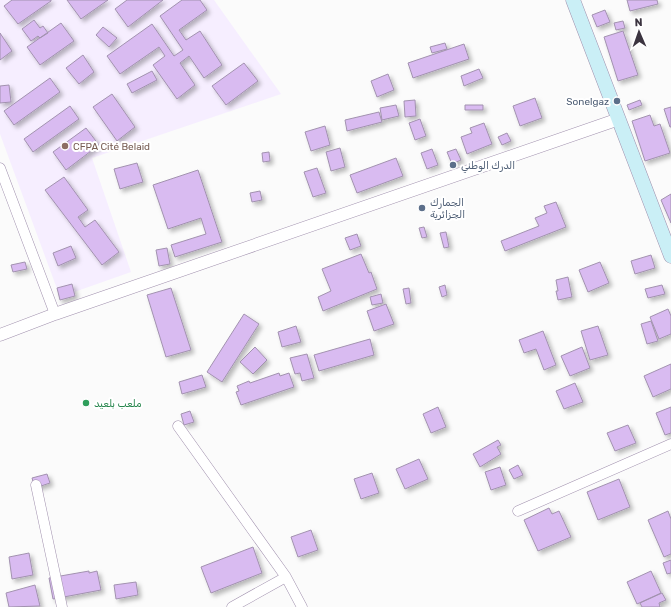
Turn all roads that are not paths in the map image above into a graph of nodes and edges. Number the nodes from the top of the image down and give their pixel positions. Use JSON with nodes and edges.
{"nodes":[{"id":1,"x":573,"y":0,"type":"edge"},
{"id":2,"x":619,"y":119,"type":"junction"},
{"id":3,"x":0,"y":168,"type":"edge"},
{"id":4,"x":671,"y":256,"type":"edge"},
{"id":5,"x":55,"y":314,"type":"junction"},
{"id":6,"x":0,"y":335,"type":"edge"},
{"id":7,"x":178,"y":426,"type":"dead end"},
{"id":8,"x":671,"y":444,"type":"edge"},
{"id":9,"x":36,"y":485,"type":"dead end"},
{"id":10,"x":518,"y":511,"type":"dead end"},
{"id":11,"x":286,"y":577,"type":"junction"},
{"id":12,"x":62,"y":607,"type":"edge"},
{"id":13,"x":232,"y":607,"type":"edge"},
{"id":14,"x":302,"y":607,"type":"edge"}],
"edges":[{"from":1,"to":2,"type":"main road"},
{"from":2,"to":4,"type":"main road"},
{"from":2,"to":5,"type":"street"},
{"from":3,"to":5,"type":"street"},
{"from":5,"to":6,"type":"street"},
{"from":7,"to":11,"type":"street"},
{"from":8,"to":10,"type":"street"},
{"from":9,"to":12,"type":"street"},
{"from":11,"to":13,"type":"street"},
{"from":11,"to":14,"type":"street"}]}
